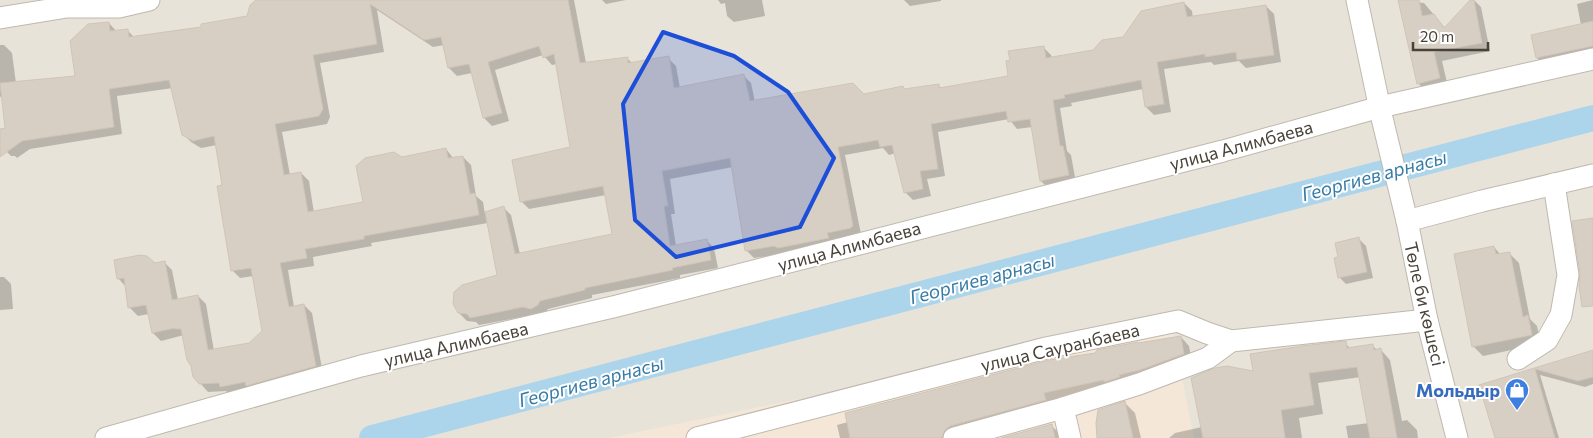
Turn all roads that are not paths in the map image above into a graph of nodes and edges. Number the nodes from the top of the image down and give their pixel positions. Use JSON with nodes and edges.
{"nodes":[{"id":1,"x":149,"y":0,"type":"edge"},
{"id":2,"x":1357,"y":0,"type":"edge"},
{"id":3,"x":0,"y":18,"type":"edge"},
{"id":4,"x":1593,"y":58,"type":"edge"},
{"id":5,"x":1380,"y":110,"type":"junction"},
{"id":6,"x":1593,"y":175,"type":"edge"},
{"id":7,"x":1554,"y":184,"type":"junction"},
{"id":8,"x":1407,"y":221,"type":"junction"},
{"id":9,"x":1428,"y":320,"type":"junction"},
{"id":10,"x":1232,"y":341,"type":"junction"},
{"id":11,"x":1518,"y":359,"type":"dead end"},
{"id":12,"x":1063,"y":408,"type":"junction"},
{"id":13,"x":106,"y":438,"type":"edge"},
{"id":14,"x":697,"y":438,"type":"edge"},
{"id":15,"x":954,"y":438,"type":"edge"},
{"id":16,"x":1070,"y":438,"type":"edge"},
{"id":17,"x":1457,"y":438,"type":"edge"}],
"edges":[{"from":1,"to":3,"type":"street"},
{"from":2,"to":5,"type":"street"},
{"from":4,"to":5,"type":"street","name":"улица Алимбаева"},
{"from":5,"to":8,"type":"street","name":"Төле би көшесі"},
{"from":5,"to":13,"type":"street","name":"улица Алимбаева"},
{"from":6,"to":7,"type":"street"},
{"from":7,"to":8,"type":"street"},
{"from":7,"to":11,"type":"street"},
{"from":8,"to":9,"type":"street","name":"Төле би көшесі"},
{"from":9,"to":10,"type":"street","name":"улица Сауранбаева"},
{"from":9,"to":17,"type":"street","name":"Төле би көшесі"},
{"from":10,"to":12,"type":"street"},
{"from":10,"to":14,"type":"street","name":"улица Сауранбаева"},
{"from":12,"to":15,"type":"street"},
{"from":12,"to":16,"type":"street"}]}
